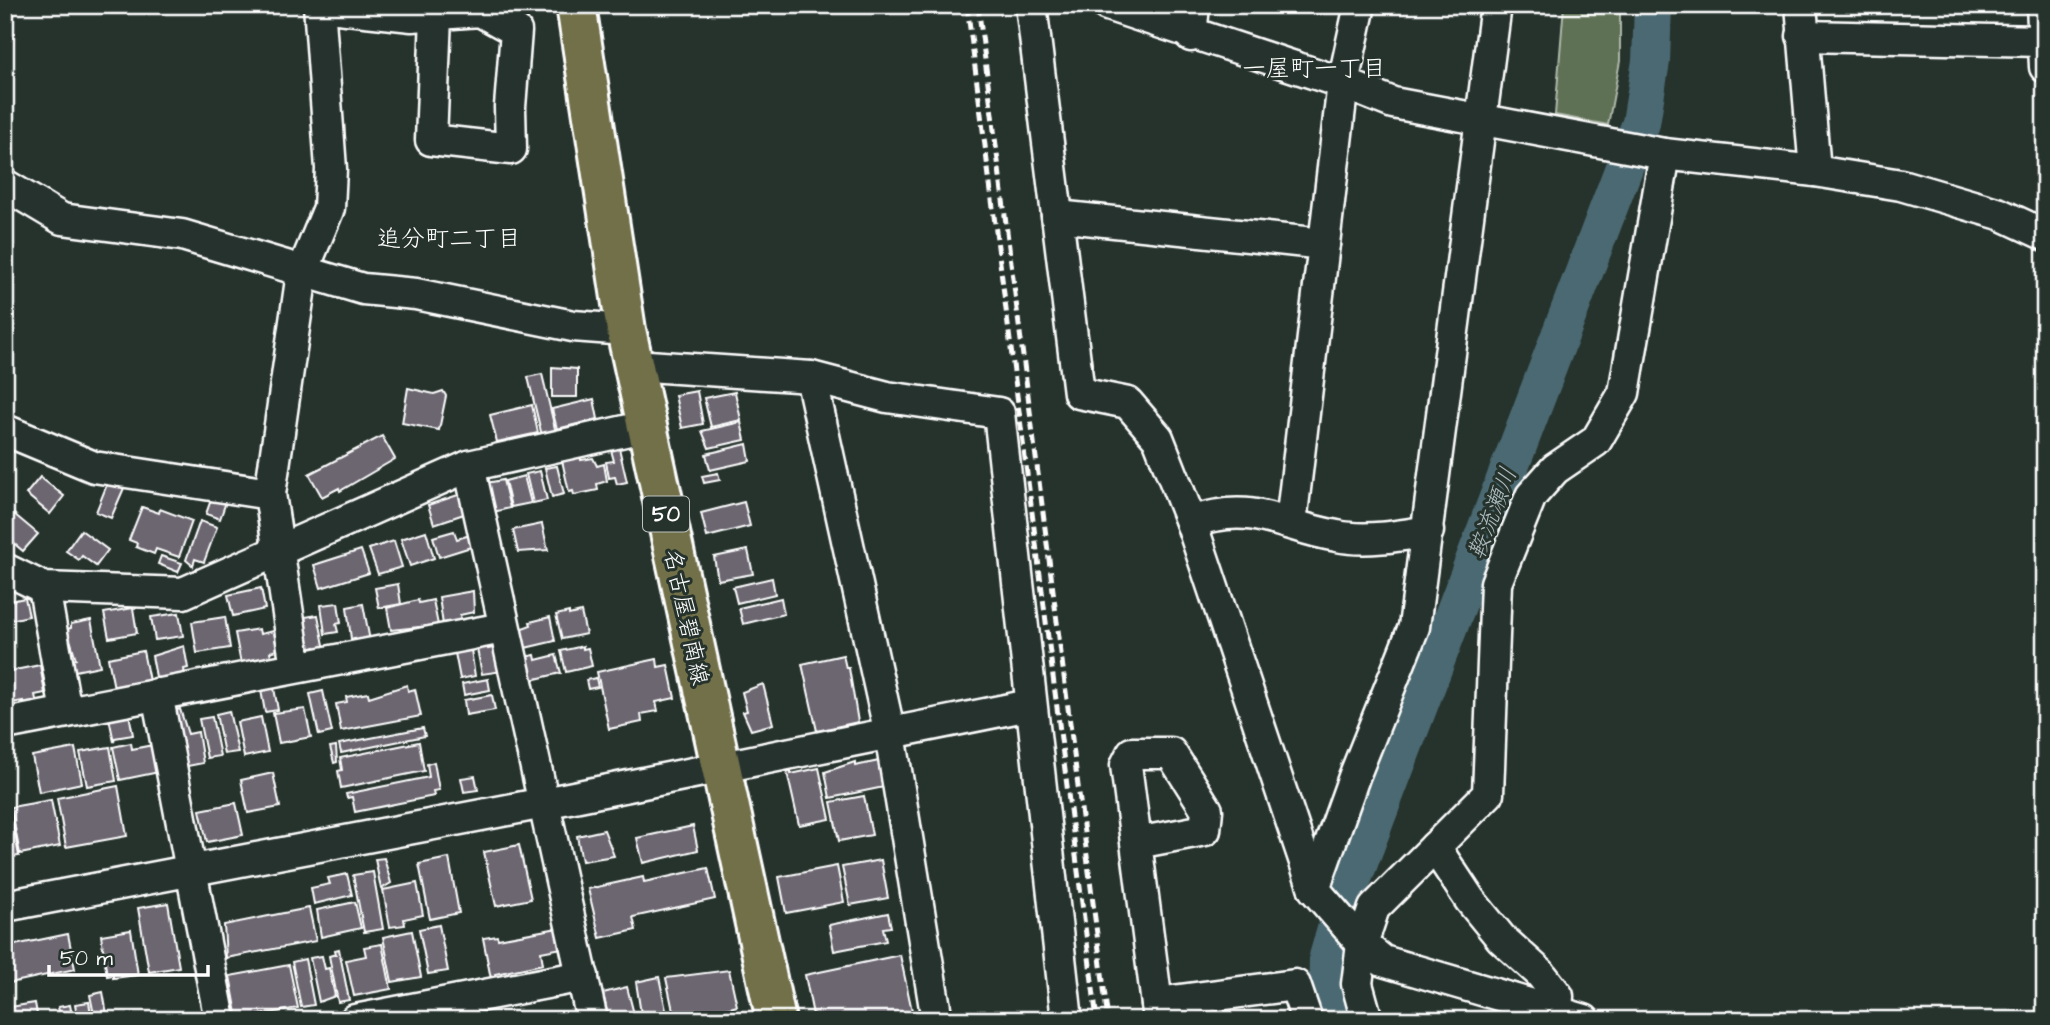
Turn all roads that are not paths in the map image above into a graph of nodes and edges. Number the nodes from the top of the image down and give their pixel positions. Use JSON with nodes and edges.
{"nodes":[{"id":1,"x":576,"y":5,"type":"edge"},
{"id":2,"x":1031,"y":5,"type":"edge"},
{"id":3,"x":1107,"y":5,"type":"edge"},
{"id":4,"x":1194,"y":5,"type":"edge"},
{"id":5,"x":1360,"y":5,"type":"edge"},
{"id":6,"x":1496,"y":5,"type":"edge"},
{"id":7,"x":1801,"y":5,"type":"edge"},
{"id":8,"x":2042,"y":5,"type":"edge"},
{"id":9,"x":319,"y":6,"type":"edge"},
{"id":10,"x":436,"y":16,"type":"junction"},
{"id":11,"x":1191,"y":36,"type":"junction"},
{"id":12,"x":1802,"y":36,"type":"junction"},
{"id":13,"x":2044,"y":54,"type":"edge"},
{"id":14,"x":1343,"y":83,"type":"junction"},
{"id":15,"x":1480,"y":121,"type":"junction"},
{"id":16,"x":1664,"y":154,"type":"junction"},
{"id":17,"x":1815,"y":171,"type":"junction"},
{"id":18,"x":5,"y":185,"type":"edge"},
{"id":19,"x":1057,"y":216,"type":"junction"},
{"id":20,"x":2045,"y":234,"type":"edge"},
{"id":21,"x":1324,"y":244,"type":"junction"},
{"id":22,"x":302,"y":273,"type":"junction"},
{"id":23,"x":629,"y":348,"type":"junction"},
{"id":24,"x":811,"y":377,"type":"junction"},
{"id":25,"x":647,"y":426,"type":"junction"},
{"id":26,"x":5,"y":430,"type":"edge"},
{"id":27,"x":468,"y":466,"type":"junction"},
{"id":28,"x":270,"y":494,"type":"junction"},
{"id":29,"x":1191,"y":522,"type":"junction"},
{"id":30,"x":1291,"y":523,"type":"junction"},
{"id":31,"x":1428,"y":531,"type":"junction"},
{"id":32,"x":277,"y":553,"type":"junction"},
{"id":33,"x":5,"y":569,"type":"edge"},
{"id":34,"x":44,"y":587,"type":"junction"},
{"id":35,"x":503,"y":628,"type":"junction"},
{"id":36,"x":296,"y":667,"type":"junction"},
{"id":37,"x":157,"y":694,"type":"junction"},
{"id":38,"x":1031,"y":705,"type":"junction"},
{"id":39,"x":66,"y":712,"type":"junction"},
{"id":40,"x":5,"y":724,"type":"edge"},
{"id":41,"x":890,"y":734,"type":"junction"},
{"id":42,"x":719,"y":768,"type":"junction"},
{"id":43,"x":544,"y":803,"type":"junction"},
{"id":44,"x":1137,"y":843,"type":"dead end"},
{"id":45,"x":1435,"y":847,"type":"junction"},
{"id":46,"x":191,"y":872,"type":"junction"},
{"id":47,"x":1317,"y":892,"type":"junction"},
{"id":48,"x":5,"y":906,"type":"edge"},
{"id":49,"x":1362,"y":944,"type":"junction"},
{"id":50,"x":583,"y":976,"type":"junction"},
{"id":51,"x":1158,"y":1011,"type":"edge"},
{"id":52,"x":1556,"y":1015,"type":"edge"},
{"id":53,"x":220,"y":1020,"type":"edge"},
{"id":54,"x":355,"y":1020,"type":"edge"},
{"id":55,"x":592,"y":1020,"type":"edge"},
{"id":56,"x":776,"y":1020,"type":"edge"},
{"id":57,"x":937,"y":1020,"type":"edge"},
{"id":58,"x":1067,"y":1020,"type":"edge"},
{"id":59,"x":1307,"y":1020,"type":"edge"},
{"id":60,"x":1367,"y":1020,"type":"edge"}],
"edges":[{"from":1,"to":23,"type":"main road","name":"名古屋碧南線","number":"50"},
{"from":2,"to":19,"type":"street"},
{"from":3,"to":11,"type":"street"},
{"from":4,"to":11,"type":"street"},
{"from":5,"to":14,"type":"street"},
{"from":6,"to":15,"type":"street"},
{"from":7,"to":12,"type":"street"},
{"from":8,"to":13,"type":"street"},
{"from":9,"to":10,"type":"street"},
{"from":9,"to":22,"type":"street"},
{"from":10,"to":10,"type":"street"},
{"from":11,"to":14,"type":"street"},
{"from":12,"to":13,"type":"street"},
{"from":12,"to":17,"type":"street"},
{"from":14,"to":15,"type":"street"},
{"from":14,"to":21,"type":"street"},
{"from":15,"to":16,"type":"street"},
{"from":15,"to":31,"type":"street"},
{"from":16,"to":17,"type":"street"},
{"from":16,"to":45,"type":"street"},
{"from":17,"to":20,"type":"street"},
{"from":18,"to":22,"type":"street"},
{"from":19,"to":21,"type":"street"},
{"from":19,"to":29,"type":"street"},
{"from":21,"to":30,"type":"street"},
{"from":22,"to":23,"type":"street"},
{"from":22,"to":28,"type":"street"},
{"from":23,"to":24,"type":"street"},
{"from":23,"to":25,"type":"main road","name":"名古屋碧南線","number":"50"},
{"from":24,"to":38,"type":"street"},
{"from":24,"to":41,"type":"street"},
{"from":25,"to":27,"type":"street"},
{"from":25,"to":42,"type":"main road","name":"名古屋碧南線","number":"50"},
{"from":26,"to":28,"type":"street"},
{"from":27,"to":32,"type":"street"},
{"from":27,"to":35,"type":"street"},
{"from":28,"to":32,"type":"street"},
{"from":29,"to":30,"type":"street"},
{"from":29,"to":47,"type":"street"},
{"from":30,"to":31,"type":"street"},
{"from":31,"to":47,"type":"street"},
{"from":32,"to":34,"type":"street"},
{"from":32,"to":36,"type":"street"},
{"from":33,"to":34,"type":"street"},
{"from":34,"to":39,"type":"street"},
{"from":35,"to":36,"type":"street"},
{"from":35,"to":43,"type":"street"},
{"from":36,"to":37,"type":"street"},
{"from":37,"to":39,"type":"street"},
{"from":37,"to":46,"type":"street"},
{"from":38,"to":41,"type":"street"},
{"from":38,"to":58,"type":"street"},
{"from":39,"to":40,"type":"street"},
{"from":41,"to":42,"type":"street"},
{"from":41,"to":57,"type":"street"},
{"from":42,"to":43,"type":"street"},
{"from":42,"to":56,"type":"main road","name":"名古屋碧南線","number":"50"},
{"from":43,"to":46,"type":"street"},
{"from":43,"to":50,"type":"street"},
{"from":44,"to":51,"type":"street"},
{"from":45,"to":49,"type":"street"},
{"from":45,"to":52,"type":"street"},
{"from":46,"to":48,"type":"street"},
{"from":46,"to":53,"type":"street"},
{"from":47,"to":49,"type":"street"},
{"from":49,"to":52,"type":"street"},
{"from":49,"to":60,"type":"street"},
{"from":50,"to":54,"type":"street"},
{"from":50,"to":55,"type":"street"},
{"from":51,"to":59,"type":"street"}]}
